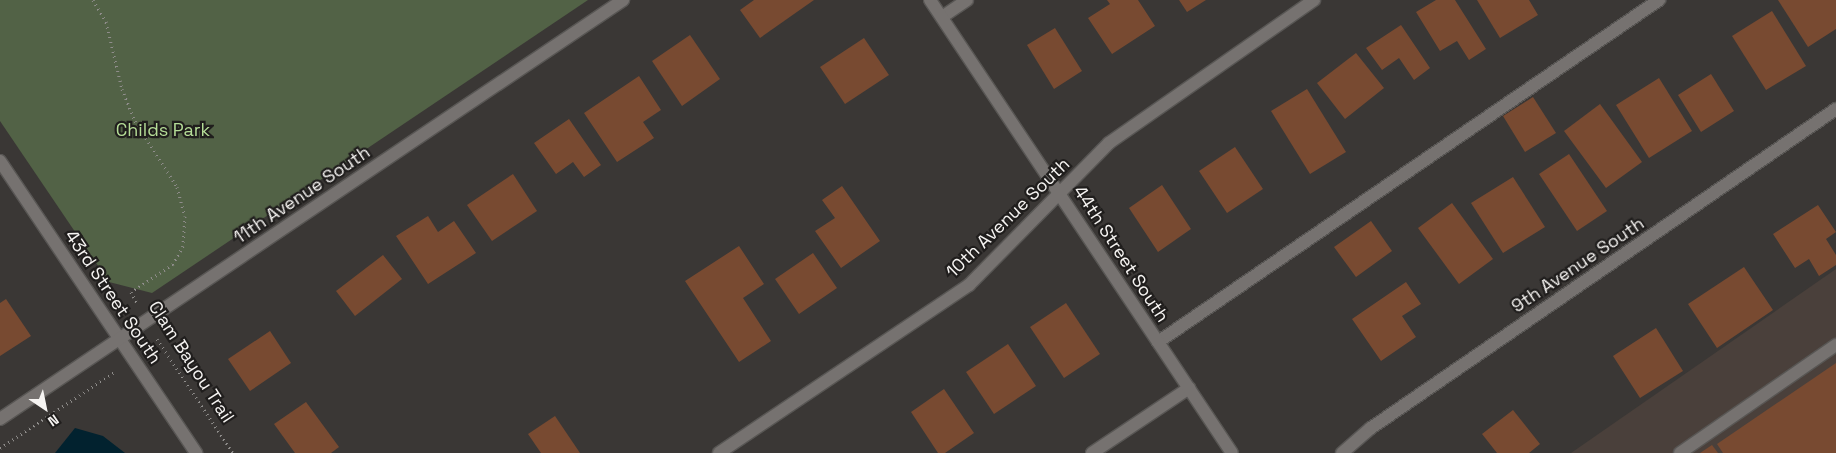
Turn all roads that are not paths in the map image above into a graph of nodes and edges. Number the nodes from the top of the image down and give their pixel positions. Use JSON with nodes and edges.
{"nodes":[{"id":1,"x":623,"y":0,"type":"edge"},
{"id":2,"x":930,"y":0,"type":"edge"},
{"id":3,"x":967,"y":0,"type":"edge"},
{"id":4,"x":1314,"y":0,"type":"edge"},
{"id":5,"x":1659,"y":0,"type":"edge"},
{"id":6,"x":942,"y":17,"type":"junction"},
{"id":7,"x":1836,"y":109,"type":"edge"},
{"id":8,"x":0,"y":161,"type":"edge"},
{"id":9,"x":1060,"y":193,"type":"junction"},
{"id":10,"x":120,"y":339,"type":"junction"},
{"id":11,"x":1158,"y":342,"type":"junction"},
{"id":12,"x":1836,"y":345,"type":"edge"},
{"id":13,"x":1189,"y":388,"type":"junction"},
{"id":14,"x":0,"y":419,"type":"edge"},
{"id":15,"x":196,"y":453,"type":"edge"},
{"id":16,"x":719,"y":453,"type":"edge"},
{"id":17,"x":1092,"y":453,"type":"edge"},
{"id":18,"x":1232,"y":453,"type":"edge"},
{"id":19,"x":1342,"y":453,"type":"edge"},
{"id":20,"x":1680,"y":453,"type":"edge"}],
"edges":[{"from":1,"to":10,"type":"street","name":"11th Avenue South"},
{"from":2,"to":6,"type":"street","name":"44th Street South"},
{"from":3,"to":6,"type":"street"},
{"from":4,"to":9,"type":"street","name":"10th Avenue South"},
{"from":5,"to":11,"type":"street"},
{"from":6,"to":9,"type":"street","name":"44th Street South"},
{"from":7,"to":19,"type":"street","name":"9th Avenue South"},
{"from":8,"to":10,"type":"street","name":"43rd Street South"},
{"from":9,"to":11,"type":"street","name":"44th Street South"},
{"from":9,"to":16,"type":"street","name":"10th Avenue South"},
{"from":10,"to":14,"type":"street","name":"11th Avenue South"},
{"from":10,"to":15,"type":"street","name":"43rd Street South"},
{"from":11,"to":13,"type":"street","name":"44th Street South"},
{"from":12,"to":20,"type":"street"},
{"from":13,"to":17,"type":"street"},
{"from":13,"to":18,"type":"street","name":"44th Street South"}]}
